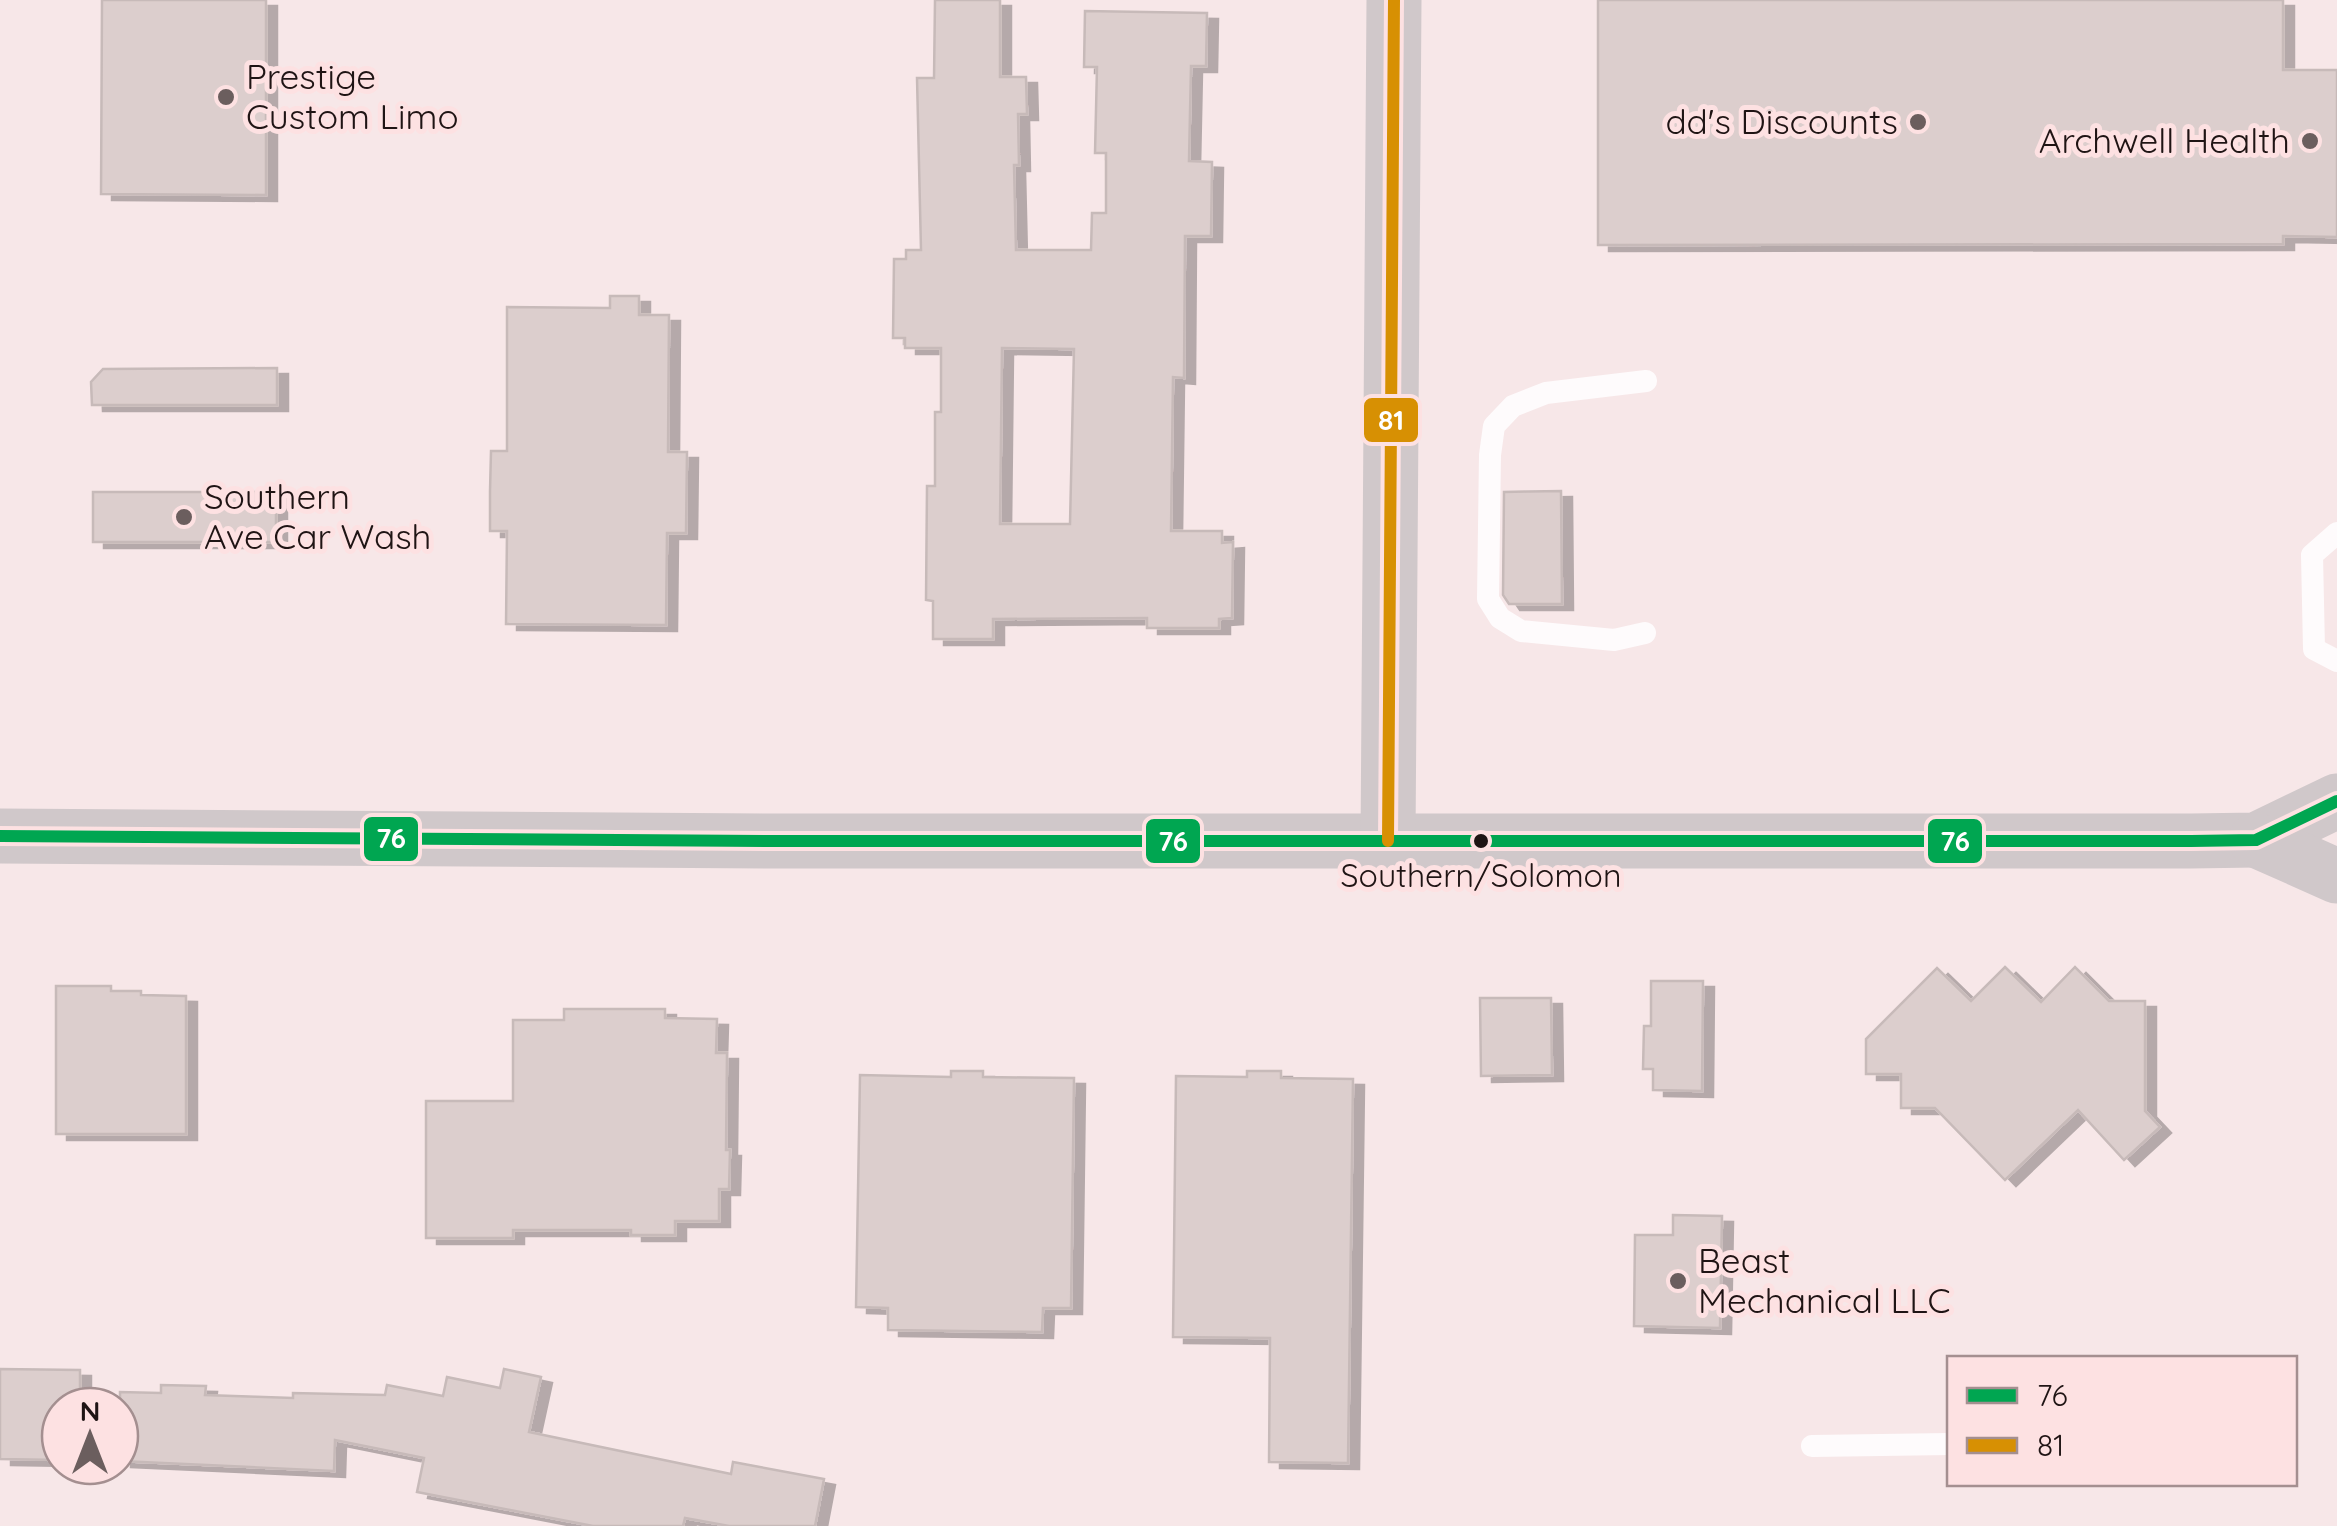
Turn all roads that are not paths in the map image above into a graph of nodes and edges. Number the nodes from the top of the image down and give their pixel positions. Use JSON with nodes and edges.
{"nodes":[{"id":1,"x":1394,"y":0,"type":"edge"},
{"id":2,"x":1646,"y":381,"type":"dead end"},
{"id":3,"x":2337,"y":533,"type":"edge"},
{"id":4,"x":1645,"y":633,"type":"dead end"},
{"id":5,"x":2337,"y":661,"type":"edge"},
{"id":6,"x":2337,"y":801,"type":"edge"},
{"id":7,"x":0,"y":836,"type":"edge"},
{"id":8,"x":2256,"y":840,"type":"junction"},
{"id":9,"x":1388,"y":842,"type":"junction"},
{"id":10,"x":2337,"y":876,"type":"edge"},
{"id":11,"x":1947,"y":1444,"type":"edge"},
{"id":12,"x":1812,"y":1446,"type":"dead end"}],
"edges":[{"from":1,"to":9,"type":"main road"},
{"from":2,"to":4,"type":"lane"},
{"from":3,"to":5,"type":"lane"},
{"from":6,"to":8,"type":"main road"},
{"from":7,"to":9,"type":"main road"},
{"from":8,"to":9,"type":"main road"},
{"from":8,"to":10,"type":"main road"},
{"from":11,"to":12,"type":"lane"}]}
